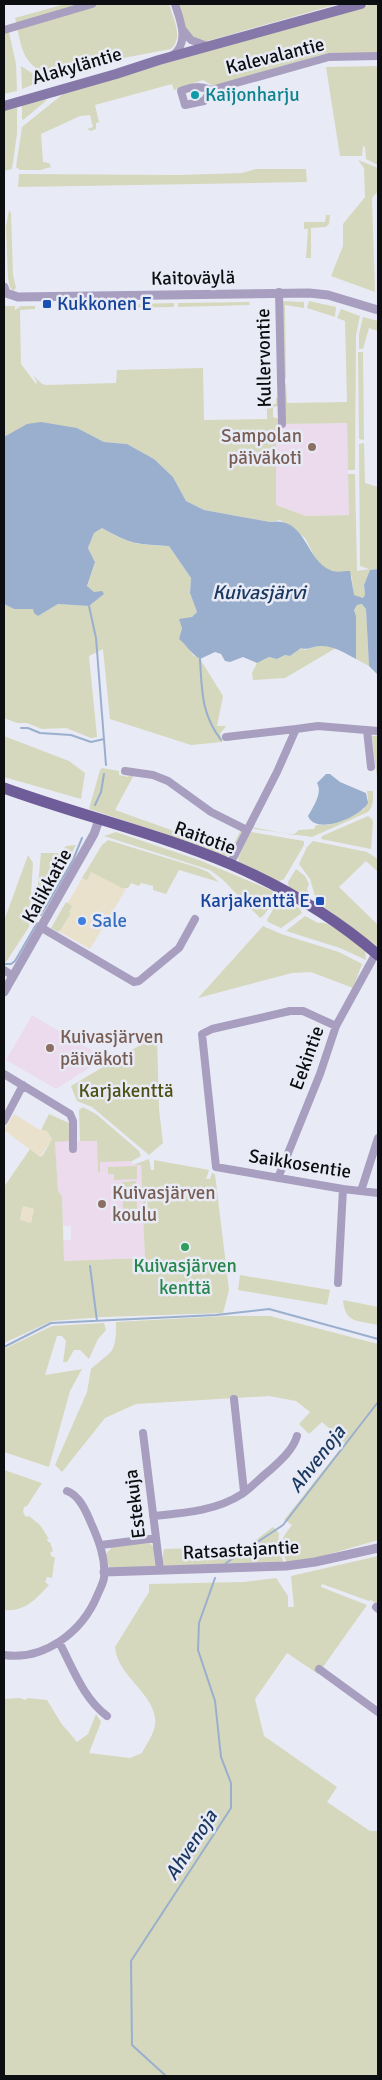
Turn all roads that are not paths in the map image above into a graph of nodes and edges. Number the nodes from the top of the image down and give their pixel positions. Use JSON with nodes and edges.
{"nodes":[{"id":1,"x":92,"y":4,"type":"edge"},
{"id":2,"x":175,"y":4,"type":"edge"},
{"id":3,"x":361,"y":4,"type":"edge"},
{"id":4,"x":69,"y":8,"type":"edge"},
{"id":5,"x":4,"y":30,"type":"edge"},
{"id":6,"x":183,"y":30,"type":"junction"},
{"id":7,"x":209,"y":46,"type":"junction"},
{"id":8,"x":378,"y":56,"type":"edge"},
{"id":9,"x":170,"y":57,"type":"junction"},
{"id":10,"x":159,"y":60,"type":"junction"},
{"id":11,"x":211,"y":90,"type":"dead end"},
{"id":12,"x":4,"y":99,"type":"edge"},
{"id":13,"x":4,"y":106,"type":"edge"},
{"id":14,"x":4,"y":291,"type":"edge"},
{"id":15,"x":278,"y":292,"type":"junction"},
{"id":16,"x":378,"y":310,"type":"edge"},
{"id":17,"x":282,"y":424,"type":"dead end"},
{"id":18,"x":296,"y":729,"type":"junction"},
{"id":19,"x":367,"y":730,"type":"junction"},
{"id":20,"x":378,"y":731,"type":"edge"},
{"id":21,"x":226,"y":737,"type":"dead end"},
{"id":22,"x":371,"y":767,"type":"dead end"},
{"id":23,"x":125,"y":770,"type":"dead end"},
{"id":24,"x":4,"y":788,"type":"edge"},
{"id":25,"x":99,"y":820,"type":"junction"},
{"id":26,"x":247,"y":830,"type":"junction"},
{"id":27,"x":230,"y":864,"type":"junction"},
{"id":28,"x":195,"y":919,"type":"dead end"},
{"id":29,"x":42,"y":928,"type":"junction"},
{"id":30,"x":377,"y":954,"type":"edge"},
{"id":31,"x":4,"y":970,"type":"edge"},
{"id":32,"x":13,"y":976,"type":"junction"},
{"id":33,"x":4,"y":992,"type":"edge"},
{"id":34,"x":336,"y":1026,"type":"junction"},
{"id":35,"x":4,"y":1074,"type":"edge"},
{"id":36,"x":23,"y":1085,"type":"junction"},
{"id":37,"x":4,"y":1121,"type":"edge"},
{"id":38,"x":378,"y":1138,"type":"edge"},
{"id":39,"x":73,"y":1149,"type":"dead end"},
{"id":40,"x":278,"y":1178,"type":"junction"},
{"id":41,"x":342,"y":1189,"type":"junction"},
{"id":42,"x":361,"y":1191,"type":"junction"},
{"id":43,"x":378,"y":1193,"type":"edge"},
{"id":44,"x":338,"y":1283,"type":"dead end"},
{"id":45,"x":234,"y":1399,"type":"dead end"},
{"id":46,"x":143,"y":1434,"type":"dead end"},
{"id":47,"x":297,"y":1436,"type":"dead end"},
{"id":48,"x":67,"y":1491,"type":"dead end"},
{"id":49,"x":244,"y":1492,"type":"junction"},
{"id":50,"x":153,"y":1516,"type":"junction"},
{"id":51,"x":156,"y":1538,"type":"junction"},
{"id":52,"x":101,"y":1545,"type":"junction"},
{"id":53,"x":378,"y":1548,"type":"edge"},
{"id":54,"x":160,"y":1570,"type":"junction"},
{"id":55,"x":104,"y":1572,"type":"junction"},
{"id":56,"x":59,"y":1642,"type":"junction"},
{"id":57,"x":4,"y":1655,"type":"edge"},
{"id":58,"x":319,"y":1669,"type":"dead end"},
{"id":59,"x":378,"y":1712,"type":"edge"},
{"id":60,"x":107,"y":1716,"type":"dead end"}],
"edges":[{"from":1,"to":4,"type":"street"},
{"from":2,"to":6,"type":"street"},
{"from":3,"to":7,"type":"main road","name":"Alakyläntie"},
{"from":4,"to":5,"type":"street"},
{"from":6,"to":7,"type":"street"},
{"from":6,"to":9,"type":"street"},
{"from":7,"to":9,"type":"main road","name":"Alakyläntie"},
{"from":8,"to":11,"type":"street","name":"Kalevalantie"},
{"from":9,"to":10,"type":"main road","name":"Alakyläntie"},
{"from":10,"to":12,"type":"main road","name":"Alakyläntie"},
{"from":10,"to":13,"type":"main road","name":"Alakyläntie"},
{"from":14,"to":15,"type":"street","name":"Kaitoväylä"},
{"from":15,"to":16,"type":"street","name":"Kaitoväylä"},
{"from":15,"to":17,"type":"street","name":"Kullervontie"},
{"from":18,"to":19,"type":"street"},
{"from":18,"to":21,"type":"street"},
{"from":18,"to":26,"type":"street"},
{"from":19,"to":20,"type":"street"},
{"from":19,"to":22,"type":"street"},
{"from":23,"to":26,"type":"street"},
{"from":24,"to":25,"type":"main road","name":"Raitotie"},
{"from":25,"to":27,"type":"main road","name":"Raitotie"},
{"from":25,"to":29,"type":"street","name":"Kalikkatie"},
{"from":26,"to":27,"type":"street"},
{"from":27,"to":30,"type":"main road","name":"Raitotie"},
{"from":28,"to":29,"type":"street"},
{"from":29,"to":32,"type":"street","name":"Kalikkatie"},
{"from":30,"to":34,"type":"street","name":"Eekintie"},
{"from":31,"to":32,"type":"street"},
{"from":32,"to":33,"type":"street","name":"Kalikkatie"},
{"from":34,"to":40,"type":"street","name":"Eekintie"},
{"from":34,"to":40,"type":"street","name":"Saikkosentie"},
{"from":35,"to":36,"type":"street"},
{"from":36,"to":37,"type":"street"},
{"from":36,"to":39,"type":"street"},
{"from":38,"to":42,"type":"street"},
{"from":40,"to":41,"type":"street","name":"Saikkosentie"},
{"from":41,"to":42,"type":"street","name":"Saikkosentie"},
{"from":41,"to":44,"type":"street"},
{"from":42,"to":43,"type":"street","name":"Saikkosentie"},
{"from":45,"to":49,"type":"street"},
{"from":46,"to":50,"type":"street","name":"Estekuja"},
{"from":47,"to":49,"type":"street"},
{"from":48,"to":52,"type":"street"},
{"from":49,"to":50,"type":"street"},
{"from":50,"to":51,"type":"street","name":"Estekuja"},
{"from":51,"to":52,"type":"street"},
{"from":51,"to":54,"type":"street","name":"Estekuja"},
{"from":52,"to":55,"type":"street"},
{"from":53,"to":54,"type":"street","name":"Ratsastajantie"},
{"from":54,"to":55,"type":"street","name":"Ratsastajantie"},
{"from":55,"to":56,"type":"street"},
{"from":56,"to":57,"type":"street"},
{"from":56,"to":60,"type":"street"},
{"from":58,"to":59,"type":"street"}]}
